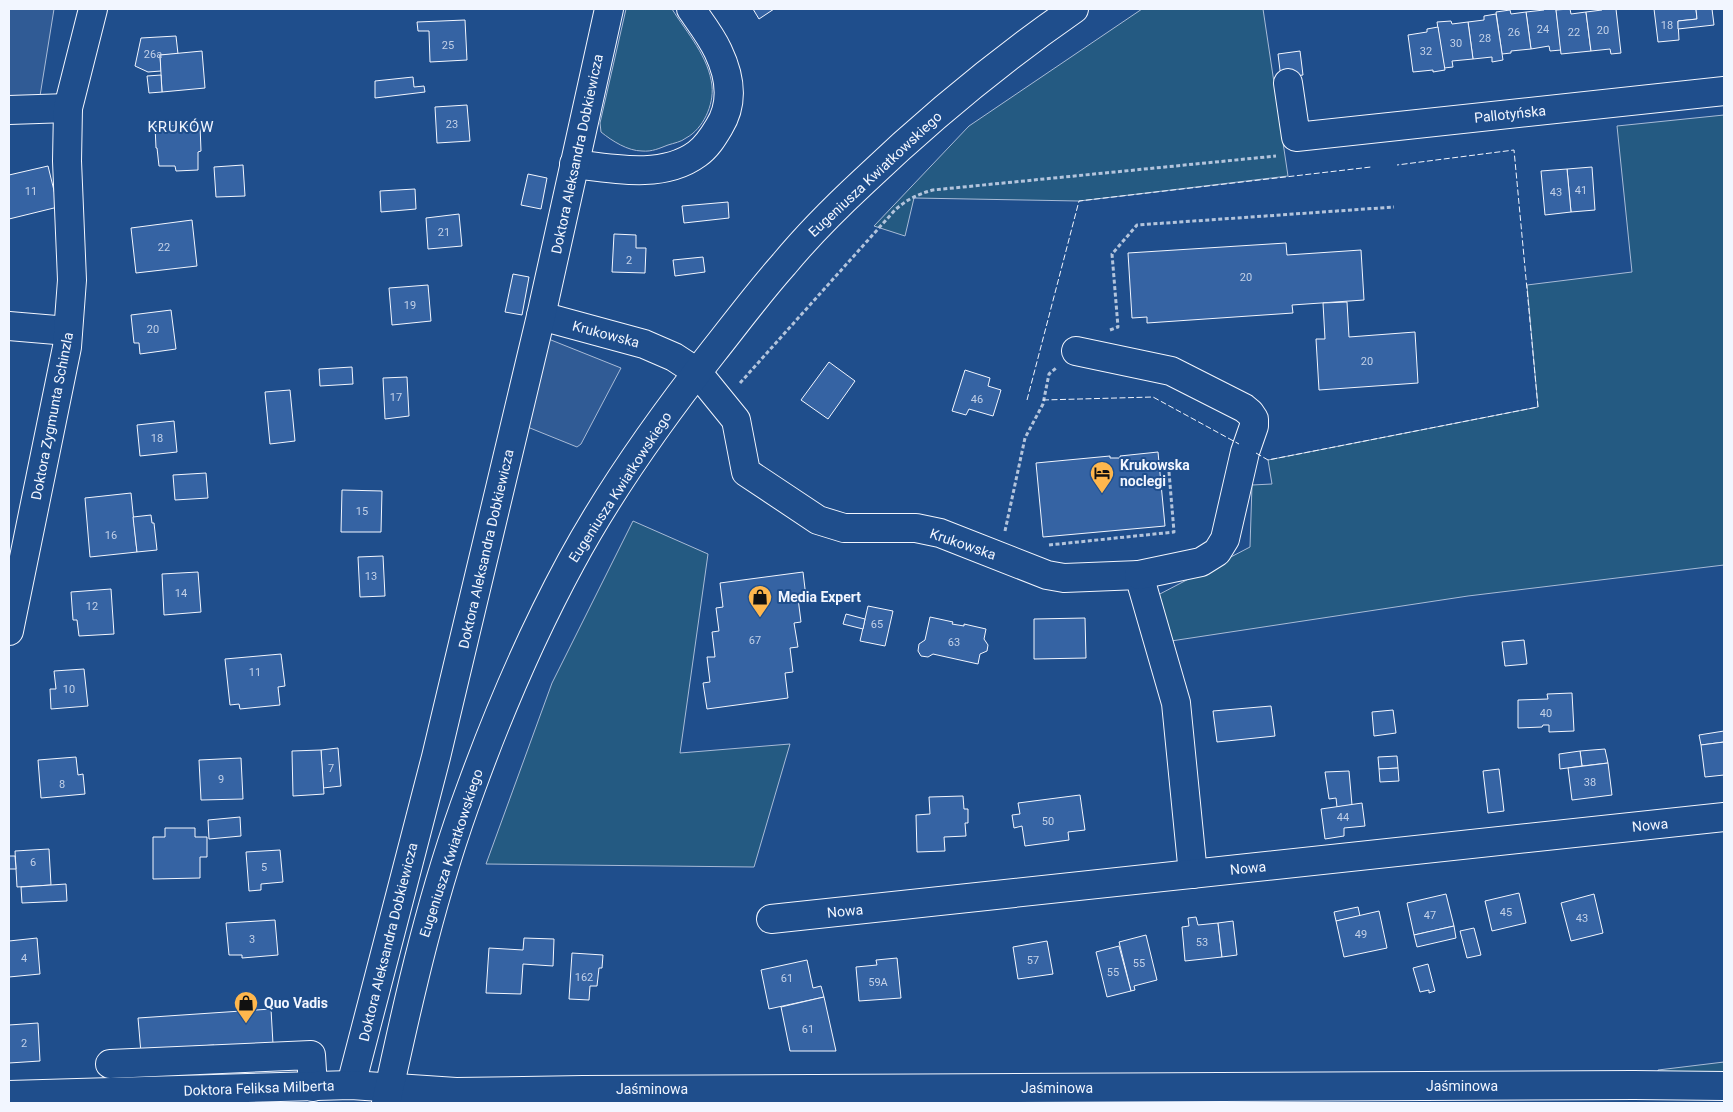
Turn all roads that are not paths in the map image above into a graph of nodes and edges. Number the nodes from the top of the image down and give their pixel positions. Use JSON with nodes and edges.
{"nodes":[{"id":1,"x":93,"y":9,"type":"edge"},
{"id":2,"x":609,"y":9,"type":"edge"},
{"id":3,"x":691,"y":9,"type":"edge"},
{"id":4,"x":1074,"y":9,"type":"edge"},
{"id":5,"x":1288,"y":83,"type":"dead end"},
{"id":6,"x":1724,"y":91,"type":"edge"},
{"id":7,"x":68,"y":108,"type":"junction"},
{"id":8,"x":9,"y":110,"type":"edge"},
{"id":9,"x":574,"y":164,"type":"junction"},
{"id":10,"x":541,"y":316,"type":"junction"},
{"id":11,"x":9,"y":326,"type":"edge"},
{"id":12,"x":68,"y":331,"type":"junction"},
{"id":13,"x":1076,"y":351,"type":"road end"},
{"id":14,"x":697,"y":372,"type":"junction"},
{"id":15,"x":1139,"y":576,"type":"junction"},
{"id":16,"x":9,"y":631,"type":"edge"},
{"id":17,"x":1724,"y":817,"type":"edge"},
{"id":18,"x":1194,"y":874,"type":"junction"},
{"id":19,"x":771,"y":919,"type":"dead end"},
{"id":20,"x":110,"y":1064,"type":"dead end"},
{"id":21,"x":351,"y":1086,"type":"junction"},
{"id":22,"x":1724,"y":1086,"type":"edge"},
{"id":23,"x":313,"y":1087,"type":"junction"},
{"id":24,"x":9,"y":1095,"type":"edge"},
{"id":25,"x":388,"y":1096,"type":"edge"}],
"edges":[{"from":1,"to":7,"type":"street","name":"Doktora Zygmunta Schinzla"},
{"from":2,"to":9,"type":"street","name":"Doktora Aleksandra Dobkiewicza"},
{"from":3,"to":9,"type":"street"},
{"from":4,"to":14,"type":"street","name":"Eugeniusza Kwiatkowskiego"},
{"from":5,"to":6,"type":"street","name":"Pallotyńska"},
{"from":7,"to":8,"type":"street"},
{"from":7,"to":12,"type":"street","name":"Doktora Zygmunta Schinzla"},
{"from":9,"to":10,"type":"street","name":"Doktora Aleksandra Dobkiewicza"},
{"from":10,"to":14,"type":"street","name":"Krukowska"},
{"from":10,"to":21,"type":"street","name":"Doktora Aleksandra Dobkiewicza"},
{"from":11,"to":12,"type":"street"},
{"from":12,"to":16,"type":"street","name":"Doktora Zygmunta Schinzla"},
{"from":13,"to":15,"type":"street","name":"Krukowska"},
{"from":14,"to":15,"type":"street","name":"Krukowska"},
{"from":14,"to":25,"type":"street","name":"Eugeniusza Kwiatkowskiego"},
{"from":15,"to":18,"type":"street"},
{"from":17,"to":18,"type":"street","name":"Nowa"},
{"from":18,"to":19,"type":"street","name":"Nowa"},
{"from":20,"to":23,"type":"street"},
{"from":21,"to":23,"type":"street","name":"Doktora Feliksa Milberta"},
{"from":21,"to":25,"type":"street","name":"Doktora Feliksa Milberta"},
{"from":22,"to":25,"type":"street","name":"Jaśminowa"},
{"from":23,"to":24,"type":"street","name":"Doktora Feliksa Milberta"}]}
